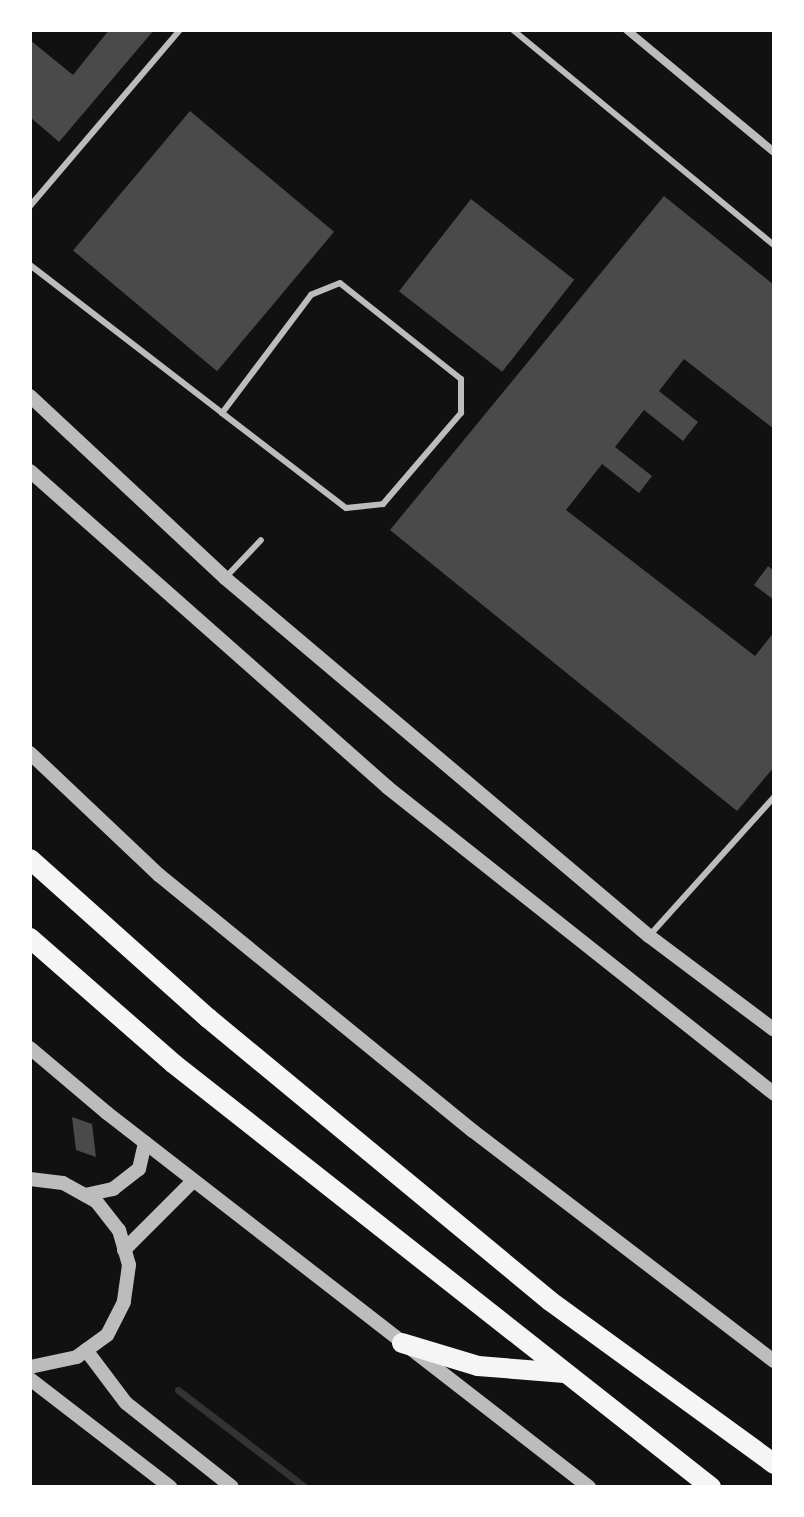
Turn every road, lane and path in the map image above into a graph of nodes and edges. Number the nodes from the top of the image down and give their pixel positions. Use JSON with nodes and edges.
{"nodes":[{"id":1,"x":180,"y":30,"type":"edge"},
{"id":2,"x":513,"y":30,"type":"edge"},
{"id":3,"x":627,"y":30,"type":"edge"},
{"id":4,"x":774,"y":152,"type":"edge"},
{"id":5,"x":30,"y":206,"type":"edge"},
{"id":6,"x":774,"y":245,"type":"edge"},
{"id":7,"x":30,"y":265,"type":"edge"},
{"id":8,"x":30,"y":396,"type":"edge"},
{"id":9,"x":222,"y":413,"type":"junction"},
{"id":10,"x":30,"y":471,"type":"edge"},
{"id":11,"x":261,"y":540,"type":"dead end"},
{"id":12,"x":225,"y":578,"type":"junction"},
{"id":13,"x":30,"y":753,"type":"edge"},
{"id":14,"x":774,"y":797,"type":"edge"},
{"id":15,"x":30,"y":859,"type":"edge"},
{"id":16,"x":649,"y":936,"type":"junction"},
{"id":17,"x":30,"y":938,"type":"edge"},
{"id":18,"x":774,"y":1030,"type":"edge"},
{"id":19,"x":30,"y":1048,"type":"edge"},
{"id":20,"x":774,"y":1094,"type":"edge"},
{"id":21,"x":145,"y":1143,"type":"junction"},
{"id":22,"x":30,"y":1179,"type":"edge"},
{"id":23,"x":193,"y":1181,"type":"junction"},
{"id":24,"x":85,"y":1195,"type":"junction"},
{"id":25,"x":124,"y":1250,"type":"junction"},
{"id":26,"x":402,"y":1343,"type":"junction"},
{"id":27,"x":86,"y":1350,"type":"junction"},
{"id":28,"x":774,"y":1361,"type":"edge"},
{"id":29,"x":30,"y":1367,"type":"edge"},
{"id":30,"x":565,"y":1373,"type":"junction"},
{"id":31,"x":30,"y":1379,"type":"edge"},
{"id":32,"x":774,"y":1464,"type":"edge"},
{"id":33,"x":170,"y":1487,"type":"edge"},
{"id":34,"x":232,"y":1487,"type":"edge"},
{"id":35,"x":589,"y":1487,"type":"edge"},
{"id":36,"x":711,"y":1487,"type":"edge"}],
"edges":[{"from":1,"to":5,"type":"lane"},
{"from":2,"to":6,"type":"lane"},
{"from":3,"to":4,"type":"street"},
{"from":7,"to":9,"type":"lane"},
{"from":8,"to":12,"type":"street"},
{"from":9,"to":9,"type":"lane"},
{"from":10,"to":20,"type":"street"},
{"from":11,"to":12,"type":"lane"},
{"from":12,"to":16,"type":"street"},
{"from":13,"to":28,"type":"street"},
{"from":14,"to":16,"type":"lane"},
{"from":15,"to":32,"type":"highway"},
{"from":16,"to":18,"type":"street"},
{"from":17,"to":30,"type":"highway"},
{"from":19,"to":21,"type":"street"},
{"from":21,"to":23,"type":"street"},
{"from":21,"to":24,"type":"street"},
{"from":22,"to":24,"type":"street"},
{"from":23,"to":25,"type":"street"},
{"from":23,"to":26,"type":"street"},
{"from":24,"to":25,"type":"street"},
{"from":25,"to":27,"type":"street"},
{"from":26,"to":30,"type":"highway"},
{"from":26,"to":35,"type":"street"},
{"from":27,"to":29,"type":"street"},
{"from":27,"to":34,"type":"street"},
{"from":30,"to":36,"type":"highway"},
{"from":31,"to":33,"type":"street"}]}
